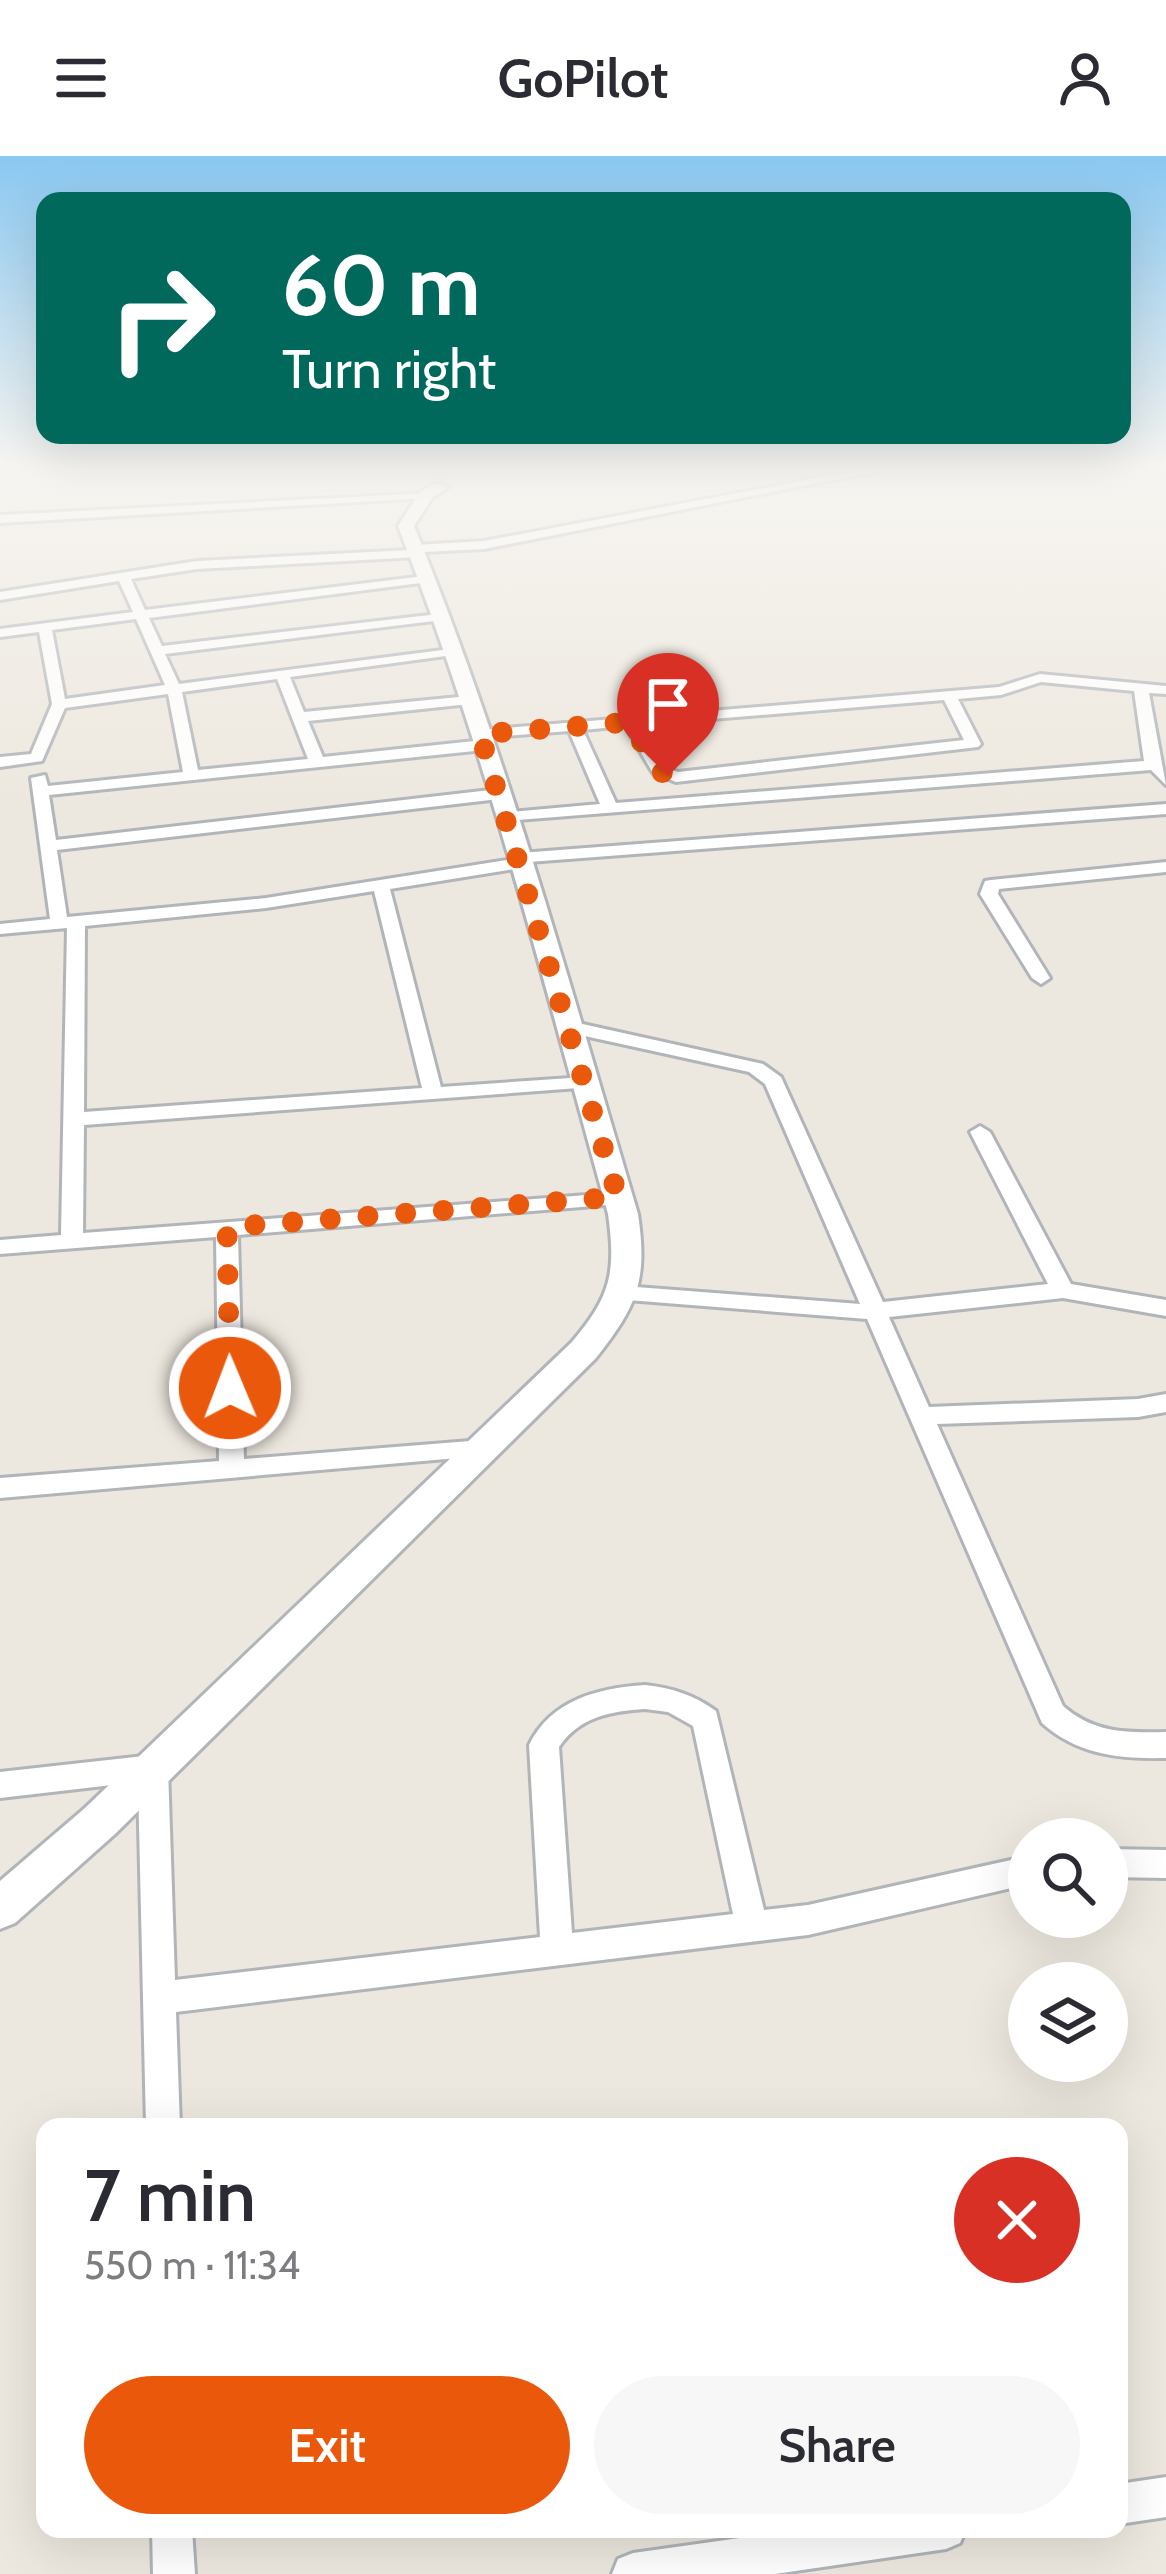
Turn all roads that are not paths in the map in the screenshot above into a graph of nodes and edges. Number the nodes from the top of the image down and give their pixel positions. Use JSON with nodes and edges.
{"nodes":[{"id":1,"x":104,"y":581,"type":"edge"},
{"id":2,"x":125,"y":581,"type":"edge"},
{"id":3,"x":361,"y":581,"type":"edge"},
{"id":4,"x":429,"y":581,"type":"edge"},
{"id":5,"x":334,"y":590,"type":"junction"},
{"id":6,"x":0,"y":596,"type":"edge"},
{"id":7,"x":139,"y":615,"type":"junction"},
{"id":8,"x":442,"y":616,"type":"junction"},
{"id":9,"x":45,"y":627,"type":"junction"},
{"id":10,"x":350,"y":627,"type":"junction"},
{"id":11,"x":0,"y":633,"type":"edge"},
{"id":12,"x":156,"y":651,"type":"junction"},
{"id":13,"x":453,"y":651,"type":"junction"},
{"id":14,"x":282,"y":674,"type":"junction"},
{"id":15,"x":1141,"y":688,"type":"junction"},
{"id":16,"x":175,"y":689,"type":"junction"},
{"id":17,"x":1166,"y":690,"type":"edge"},
{"id":18,"x":949,"y":695,"type":"junction"},
{"id":19,"x":469,"y":700,"type":"junction"},
{"id":20,"x":59,"y":704,"type":"junction"},
{"id":21,"x":299,"y":717,"type":"junction"},
{"id":22,"x":630,"y":722,"type":"junction"},
{"id":23,"x":574,"y":726,"type":"junction"},
{"id":24,"x":482,"y":740,"type":"junction"},
{"id":25,"x":37,"y":758,"type":"junction"},
{"id":26,"x":0,"y":762,"type":"edge"},
{"id":27,"x":317,"y":762,"type":"junction"},
{"id":28,"x":1154,"y":765,"type":"junction"},
{"id":29,"x":191,"y":775,"type":"junction"},
{"id":30,"x":1166,"y":780,"type":"edge"},
{"id":31,"x":41,"y":790,"type":"junction"},
{"id":32,"x":964,"y":802,"type":"junction"},
{"id":33,"x":503,"y":805,"type":"junction"},
{"id":34,"x":610,"y":808,"type":"junction"},
{"id":35,"x":1166,"y":809,"type":"edge"},
{"id":36,"x":48,"y":846,"type":"junction"},
{"id":37,"x":521,"y":860,"type":"junction"},
{"id":38,"x":1166,"y":867,"type":"edge"},
{"id":39,"x":381,"y":885,"type":"junction"},
{"id":40,"x":68,"y":922,"type":"junction"},
{"id":41,"x":0,"y":929,"type":"edge"},
{"id":42,"x":1041,"y":978,"type":"dead end"},
{"id":43,"x":569,"y":1027,"type":"junction"},
{"id":44,"x":585,"y":1083,"type":"junction"},
{"id":45,"x":434,"y":1094,"type":"junction"},
{"id":46,"x":75,"y":1119,"type":"junction"},
{"id":47,"x":980,"y":1132,"type":"dead end"},
{"id":48,"x":618,"y":1197,"type":"junction"},
{"id":49,"x":227,"y":1227,"type":"junction"},
{"id":50,"x":72,"y":1239,"type":"junction"},
{"id":51,"x":0,"y":1247,"type":"edge"},
{"id":52,"x":1063,"y":1290,"type":"junction"},
{"id":53,"x":623,"y":1294,"type":"junction"},
{"id":54,"x":1166,"y":1308,"type":"edge"},
{"id":55,"x":872,"y":1312,"type":"junction"},
{"id":56,"x":1166,"y":1403,"type":"edge"},
{"id":57,"x":918,"y":1416,"type":"junction"},
{"id":58,"x":483,"y":1449,"type":"junction"},
{"id":59,"x":232,"y":1469,"type":"junction"},
{"id":60,"x":0,"y":1488,"type":"edge"},
{"id":61,"x":1166,"y":1744,"type":"edge"},
{"id":62,"x":153,"y":1768,"type":"junction"},
{"id":63,"x":0,"y":1785,"type":"edge"},
{"id":64,"x":1128,"y":1863,"type":"edge"},
{"id":65,"x":1166,"y":1864,"type":"edge"},
{"id":66,"x":1008,"y":1875,"type":"edge"},
{"id":67,"x":0,"y":1909,"type":"edge"},
{"id":68,"x":752,"y":1927,"type":"junction"},
{"id":69,"x":557,"y":1950,"type":"junction"},
{"id":70,"x":160,"y":1998,"type":"junction"},
{"id":71,"x":163,"y":2118,"type":"edge"},
{"id":72,"x":1166,"y":2498,"type":"edge"},
{"id":73,"x":1128,"y":2503,"type":"edge"},
{"id":74,"x":172,"y":2538,"type":"edge"},
{"id":75,"x":884,"y":2538,"type":"edge"},
{"id":76,"x":174,"y":2574,"type":"edge"},
{"id":77,"x":634,"y":2574,"type":"edge"}],
"edges":[{"from":1,"to":6,"type":"street"},
{"from":2,"to":7,"type":"street"},
{"from":3,"to":5,"type":"street"},
{"from":4,"to":8,"type":"street"},
{"from":5,"to":7,"type":"street"},
{"from":5,"to":10,"type":"street"},
{"from":7,"to":9,"type":"street"},
{"from":7,"to":12,"type":"street"},
{"from":8,"to":10,"type":"street"},
{"from":8,"to":13,"type":"street"},
{"from":9,"to":11,"type":"street"},
{"from":9,"to":20,"type":"street"},
{"from":10,"to":12,"type":"street"},
{"from":12,"to":16,"type":"street"},
{"from":13,"to":14,"type":"street"},
{"from":13,"to":19,"type":"street"},
{"from":14,"to":16,"type":"street"},
{"from":14,"to":21,"type":"street"},
{"from":15,"to":17,"type":"street"},
{"from":15,"to":18,"type":"street"},
{"from":15,"to":28,"type":"street"},
{"from":16,"to":20,"type":"street"},
{"from":16,"to":29,"type":"street"},
{"from":18,"to":22,"type":"street"},
{"from":18,"to":22,"type":"street"},
{"from":19,"to":21,"type":"street"},
{"from":19,"to":24,"type":"street"},
{"from":20,"to":25,"type":"street"},
{"from":21,"to":27,"type":"street"},
{"from":22,"to":23,"type":"street"},
{"from":23,"to":24,"type":"street"},
{"from":23,"to":34,"type":"street"},
{"from":24,"to":27,"type":"street"},
{"from":24,"to":33,"type":"street"},
{"from":25,"to":26,"type":"street"},
{"from":25,"to":31,"type":"street"},
{"from":27,"to":29,"type":"street"},
{"from":28,"to":30,"type":"street"},
{"from":28,"to":32,"type":"street"},
{"from":29,"to":31,"type":"street"},
{"from":31,"to":36,"type":"street"},
{"from":32,"to":34,"type":"street"},
{"from":32,"to":35,"type":"street"},
{"from":32,"to":37,"type":"street"},
{"from":33,"to":34,"type":"street"},
{"from":33,"to":36,"type":"street"},
{"from":33,"to":37,"type":"street"},
{"from":36,"to":40,"type":"street"},
{"from":37,"to":39,"type":"street"},
{"from":37,"to":43,"type":"street"},
{"from":38,"to":42,"type":"street"},
{"from":39,"to":40,"type":"street"},
{"from":39,"to":45,"type":"street"},
{"from":40,"to":41,"type":"street"},
{"from":40,"to":46,"type":"street"},
{"from":43,"to":44,"type":"street"},
{"from":43,"to":55,"type":"street"},
{"from":44,"to":45,"type":"street"},
{"from":44,"to":48,"type":"street"},
{"from":45,"to":46,"type":"street"},
{"from":46,"to":50,"type":"street"},
{"from":47,"to":52,"type":"street"},
{"from":48,"to":49,"type":"street"},
{"from":48,"to":53,"type":"street"},
{"from":49,"to":50,"type":"street"},
{"from":49,"to":59,"type":"street"},
{"from":50,"to":51,"type":"street"},
{"from":52,"to":54,"type":"street"},
{"from":52,"to":55,"type":"street"},
{"from":53,"to":55,"type":"street"},
{"from":53,"to":58,"type":"street"},
{"from":55,"to":57,"type":"street"},
{"from":56,"to":57,"type":"street"},
{"from":57,"to":61,"type":"street"},
{"from":58,"to":59,"type":"street"},
{"from":58,"to":62,"type":"street"},
{"from":59,"to":60,"type":"street"},
{"from":62,"to":63,"type":"street"},
{"from":62,"to":67,"type":"street"},
{"from":62,"to":70,"type":"street"},
{"from":64,"to":65,"type":"street"},
{"from":66,"to":68,"type":"street"},
{"from":68,"to":69,"type":"street"},
{"from":68,"to":69,"type":"street"},
{"from":69,"to":70,"type":"street"},
{"from":70,"to":71,"type":"street"},
{"from":72,"to":73,"type":"street"},
{"from":74,"to":76,"type":"street"},
{"from":75,"to":77,"type":"street"}]}
